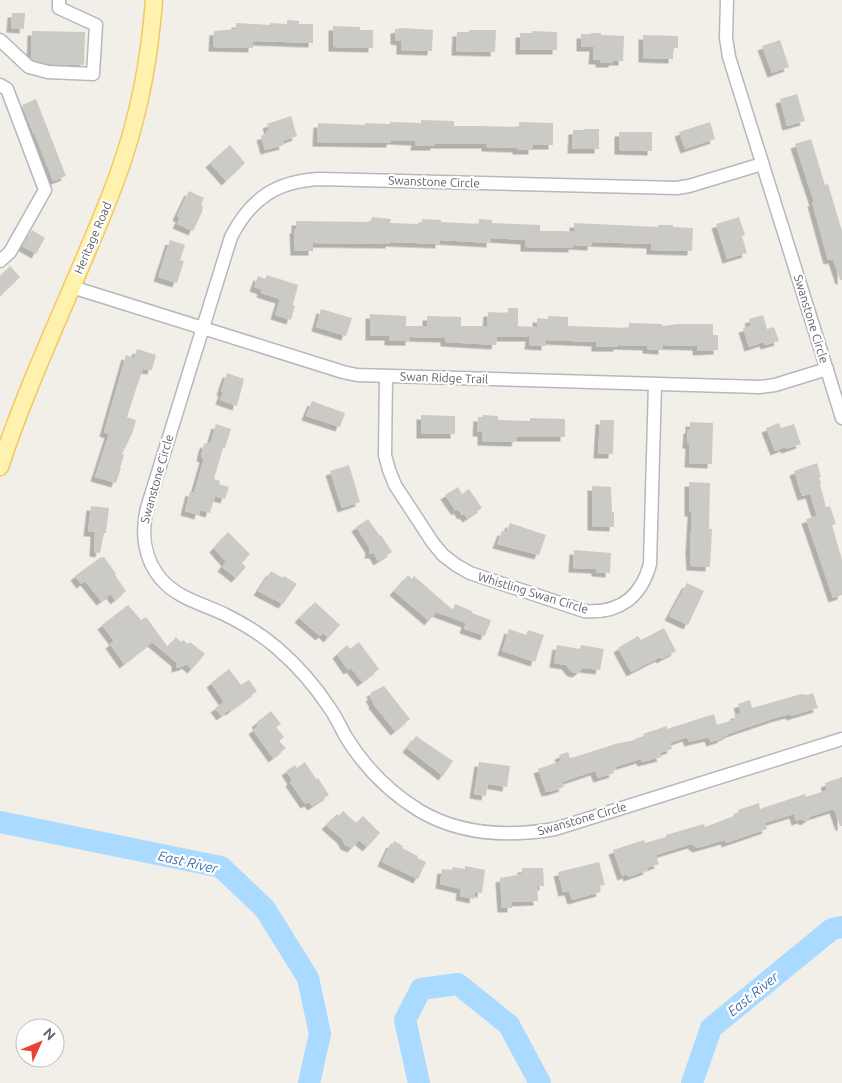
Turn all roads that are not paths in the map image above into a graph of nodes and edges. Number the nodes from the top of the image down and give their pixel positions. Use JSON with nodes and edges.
{"nodes":[{"id":1,"x":60,"y":0,"type":"edge"},
{"id":2,"x":154,"y":0,"type":"edge"},
{"id":3,"x":727,"y":0,"type":"edge"},
{"id":4,"x":0,"y":40,"type":"edge"},
{"id":5,"x":0,"y":85,"type":"edge"},
{"id":6,"x":762,"y":164,"type":"junction"},
{"id":7,"x":0,"y":261,"type":"edge"},
{"id":8,"x":72,"y":287,"type":"junction"},
{"id":9,"x":202,"y":329,"type":"junction"},
{"id":10,"x":827,"y":369,"type":"junction"},
{"id":11,"x":386,"y":376,"type":"junction"},
{"id":12,"x":655,"y":384,"type":"junction"},
{"id":13,"x":842,"y":418,"type":"edge"},
{"id":14,"x":0,"y":467,"type":"edge"},
{"id":15,"x":842,"y":739,"type":"edge"}],
"edges":[{"from":1,"to":4,"type":"street"},
{"from":2,"to":8,"type":"main road","name":"Heritage Road"},
{"from":3,"to":6,"type":"street","name":"Swanstone Circle"},
{"from":5,"to":7,"type":"street"},
{"from":6,"to":9,"type":"street","name":"Swanstone Circle"},
{"from":6,"to":10,"type":"street","name":"Swanstone Circle"},
{"from":8,"to":9,"type":"street","name":"Swan Ridge Trail"},
{"from":8,"to":14,"type":"main road","name":"Heritage Road"},
{"from":9,"to":11,"type":"street","name":"Swan Ridge Trail"},
{"from":9,"to":15,"type":"street","name":"Swanstone Circle"},
{"from":10,"to":12,"type":"street","name":"Swan Ridge Trail"},
{"from":10,"to":13,"type":"street","name":"Swanstone Circle"},
{"from":11,"to":12,"type":"street","name":"Swan Ridge Trail"},
{"from":11,"to":12,"type":"street","name":"Whistling Swan Circle"}]}
